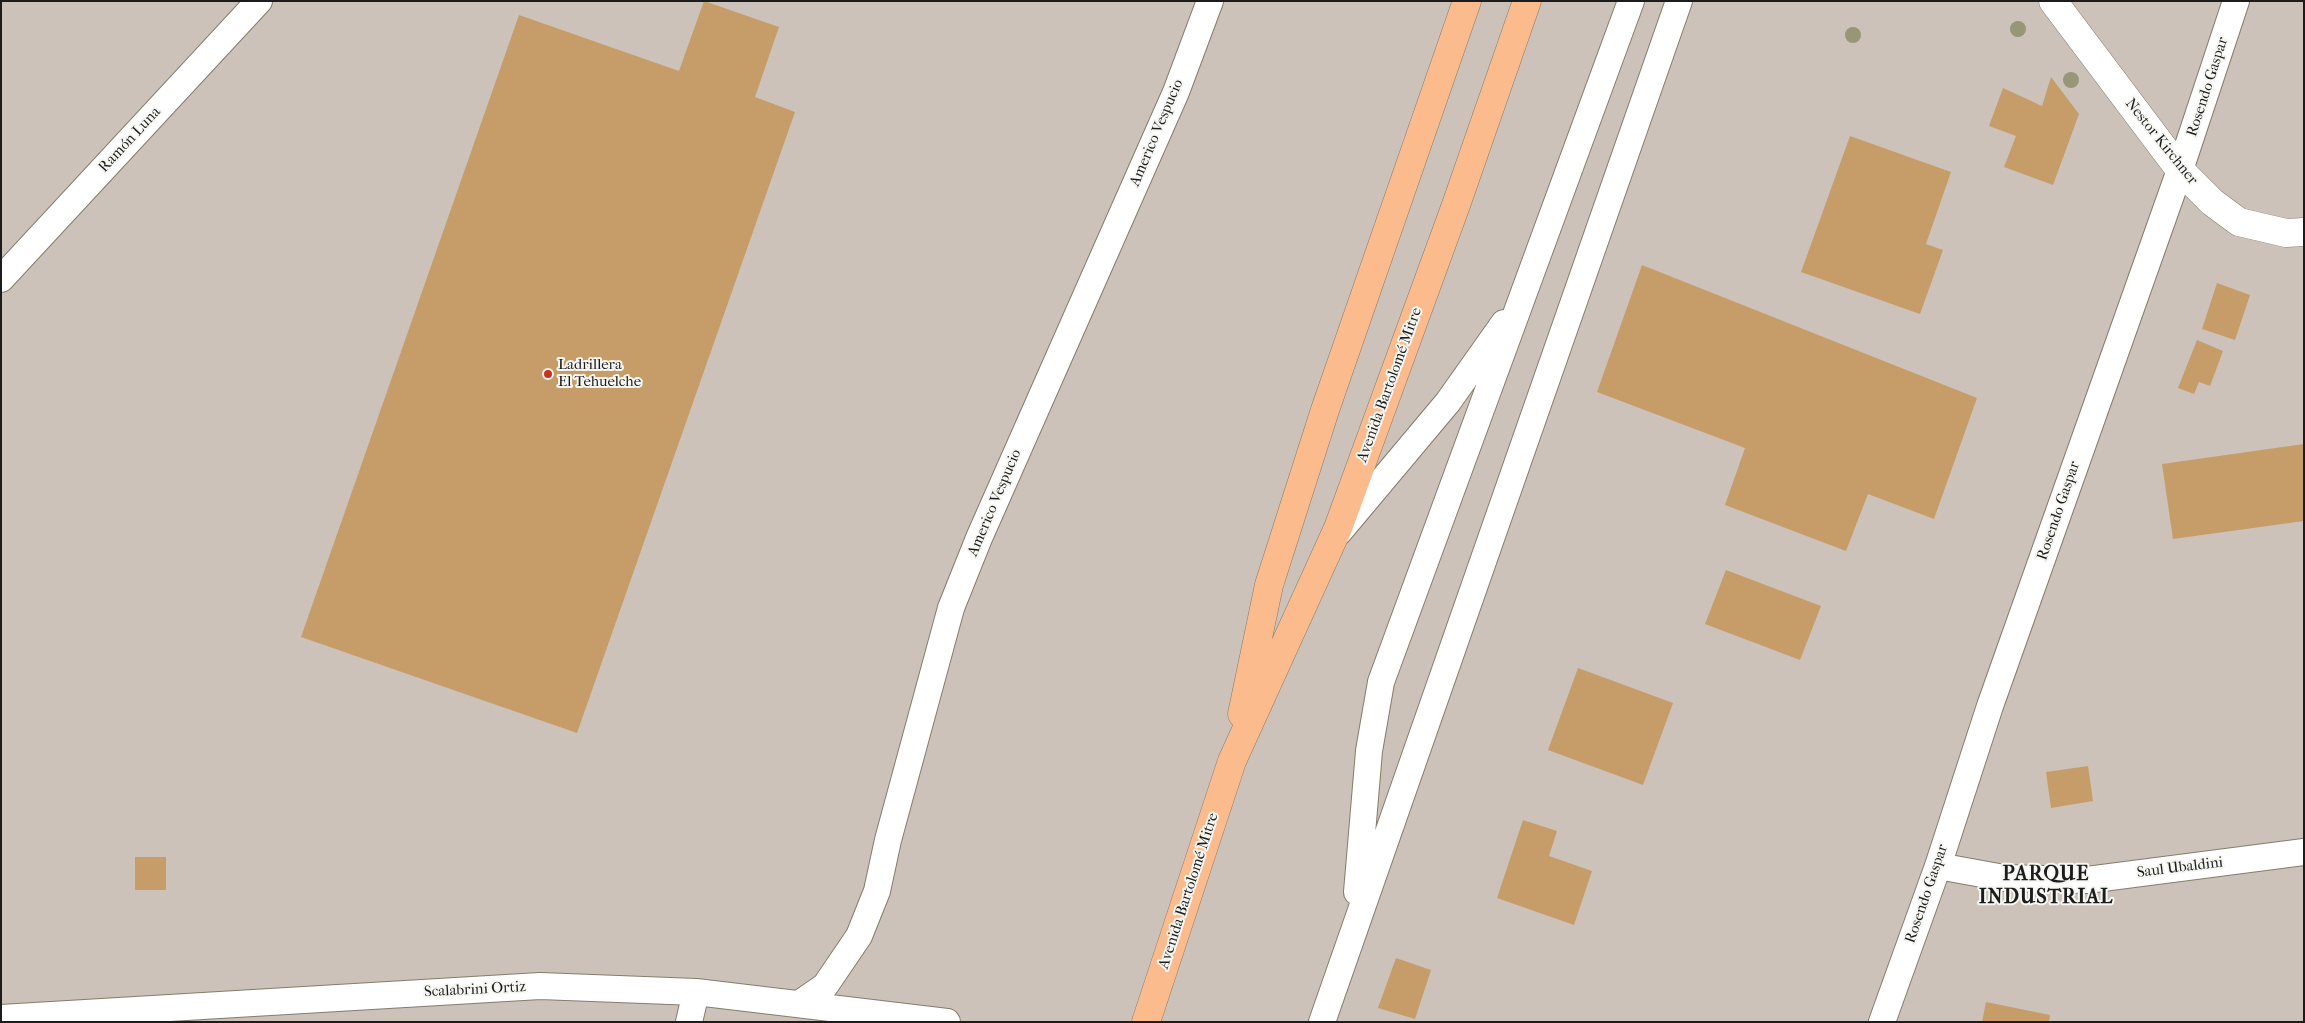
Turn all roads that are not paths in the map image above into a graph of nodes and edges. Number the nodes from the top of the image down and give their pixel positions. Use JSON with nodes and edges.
{"nodes":[{"id":1,"x":259,"y":1,"type":"edge"},
{"id":2,"x":1210,"y":1,"type":"edge"},
{"id":3,"x":1466,"y":1,"type":"edge"},
{"id":4,"x":1527,"y":1,"type":"edge"},
{"id":5,"x":1631,"y":1,"type":"edge"},
{"id":6,"x":1679,"y":1,"type":"edge"},
{"id":7,"x":2052,"y":1,"type":"edge"},
{"id":8,"x":2236,"y":1,"type":"edge"},
{"id":9,"x":2180,"y":170,"type":"junction"},
{"id":10,"x":2304,"y":232,"type":"edge"},
{"id":11,"x":1,"y":279,"type":"edge"},
{"id":12,"x":1523,"y":296,"type":"junction"},
{"id":13,"x":1334,"y":538,"type":"junction"},
{"id":14,"x":1232,"y":761,"type":"junction"},
{"id":15,"x":2304,"y":852,"type":"edge"},
{"id":16,"x":1938,"y":866,"type":"junction"},
{"id":17,"x":1353,"y":930,"type":"junction"},
{"id":18,"x":696,"y":992,"type":"junction"},
{"id":19,"x":799,"y":1004,"type":"junction"},
{"id":20,"x":1,"y":1018,"type":"edge"},
{"id":21,"x":689,"y":1022,"type":"edge"},
{"id":22,"x":947,"y":1022,"type":"edge"},
{"id":23,"x":1146,"y":1022,"type":"edge"},
{"id":24,"x":1322,"y":1022,"type":"edge"},
{"id":25,"x":1882,"y":1022,"type":"edge"}],
"edges":[{"from":1,"to":11,"type":"street","name":"Ramón Luna"},
{"from":2,"to":19,"type":"street","name":"Americo Vespucio"},
{"from":3,"to":14,"type":"main road","name":"Avenida Bartolomé Mitre"},
{"from":4,"to":13,"type":"main road","name":"Avenida Bartolomé Mitre"},
{"from":5,"to":12,"type":"street"},
{"from":6,"to":17,"type":"street"},
{"from":7,"to":9,"type":"street","name":"Nestor Kirchner"},
{"from":8,"to":9,"type":"street","name":"Rosendo Gaspar"},
{"from":9,"to":10,"type":"street","name":"Nestor Kirchner"},
{"from":9,"to":16,"type":"street","name":"Rosendo Gaspar"},
{"from":12,"to":13,"type":"street"},
{"from":12,"to":17,"type":"street"},
{"from":13,"to":14,"type":"main road","name":"Avenida Bartolomé Mitre"},
{"from":14,"to":23,"type":"main road","name":"Avenida Bartolomé Mitre"},
{"from":15,"to":16,"type":"street","name":"Saul Ubaldini"},
{"from":16,"to":25,"type":"street","name":"Rosendo Gaspar"},
{"from":17,"to":24,"type":"street"},
{"from":18,"to":19,"type":"street","name":"Scalabrini Ortiz"},
{"from":18,"to":20,"type":"street","name":"Scalabrini Ortiz"},
{"from":18,"to":21,"type":"street"},
{"from":19,"to":22,"type":"street","name":"Scalabrini Ortiz"}]}
